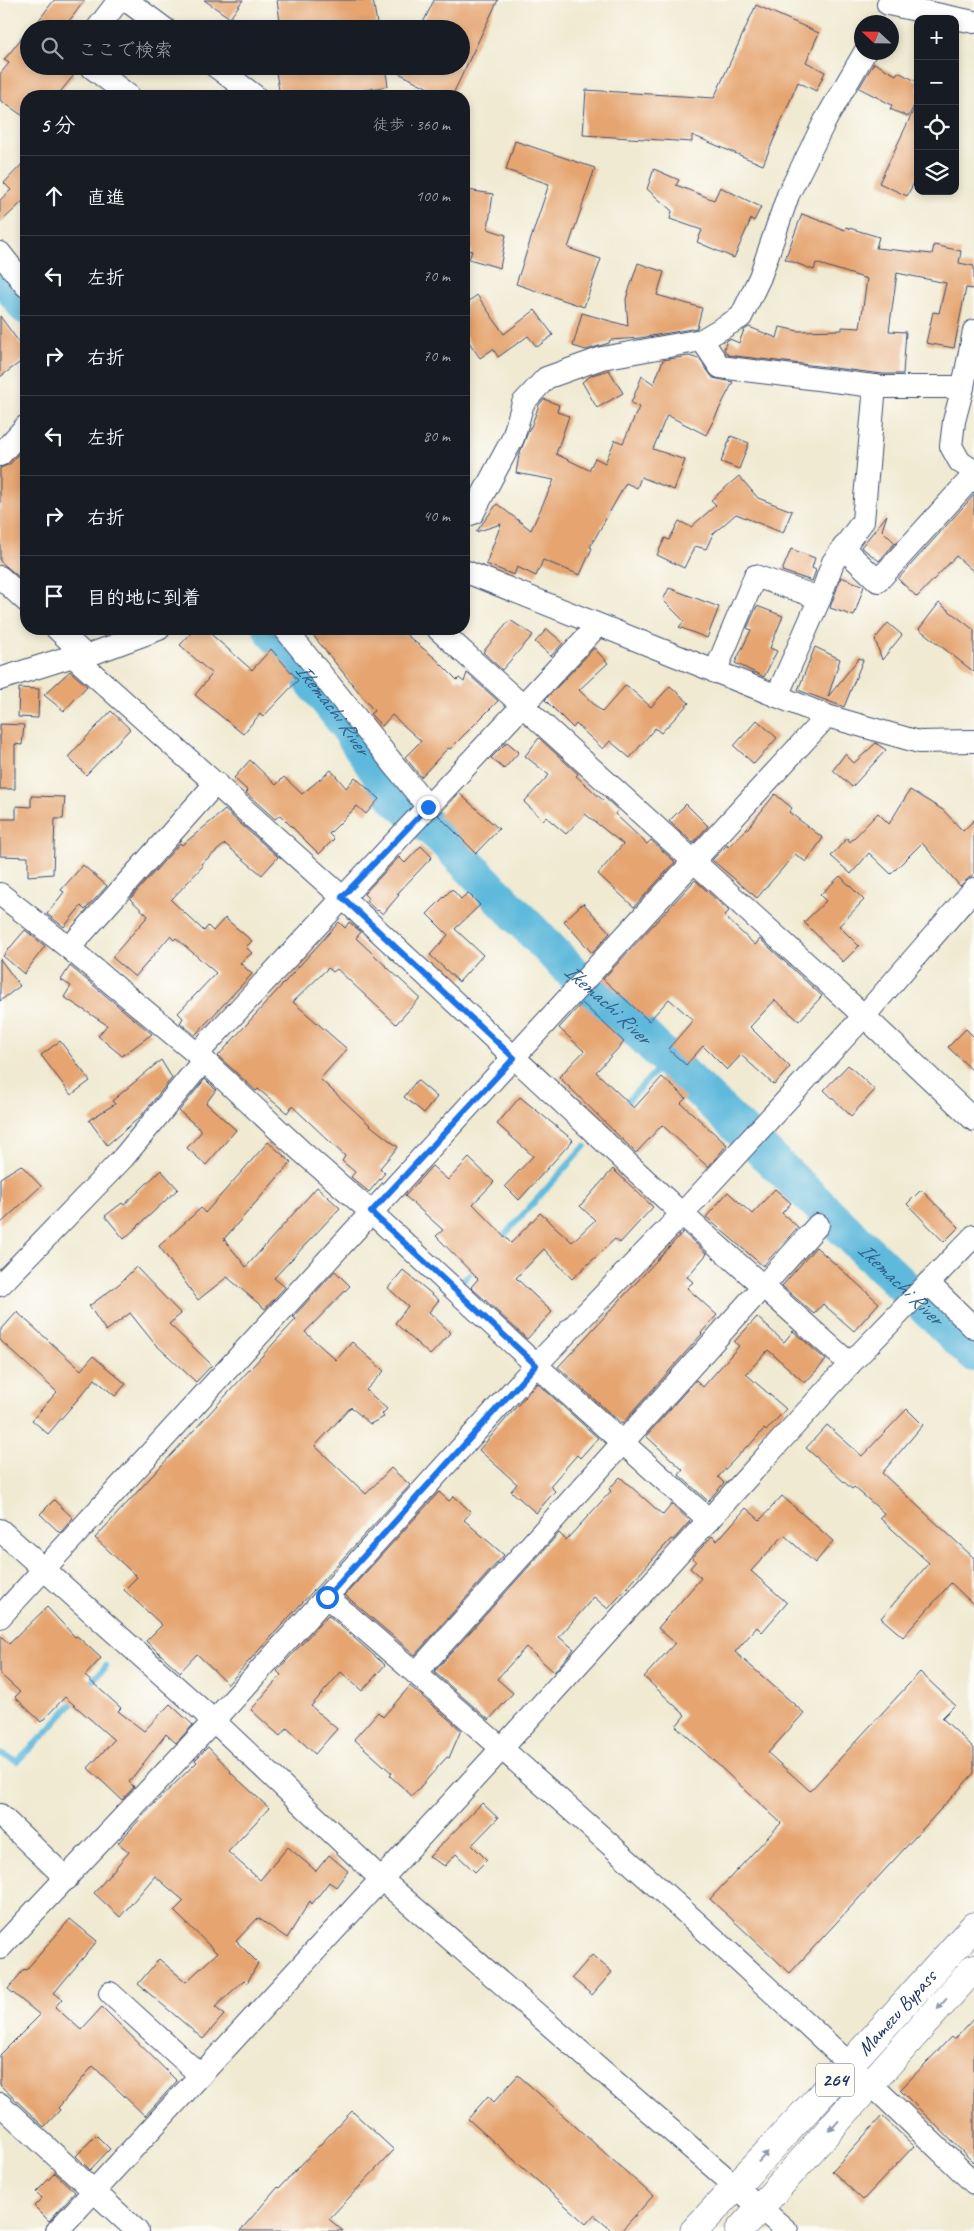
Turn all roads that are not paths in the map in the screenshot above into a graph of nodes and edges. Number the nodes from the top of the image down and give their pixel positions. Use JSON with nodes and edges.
{"nodes":[{"id":1,"x":119,"y":0,"type":"edge"},
{"id":2,"x":126,"y":0,"type":"edge"},
{"id":3,"x":886,"y":9,"type":"edge"},
{"id":4,"x":104,"y":20,"type":"edge"},
{"id":5,"x":153,"y":20,"type":"edge"},
{"id":6,"x":974,"y":22,"type":"edge"},
{"id":7,"x":859,"y":60,"type":"edge"},
{"id":8,"x":102,"y":75,"type":"edge"},
{"id":9,"x":227,"y":75,"type":"edge"},
{"id":10,"x":121,"y":90,"type":"edge"},
{"id":11,"x":247,"y":90,"type":"edge"},
{"id":12,"x":0,"y":253,"type":"edge"},
{"id":13,"x":20,"y":278,"type":"edge"},
{"id":14,"x":974,"y":331,"type":"edge"},
{"id":15,"x":702,"y":340,"type":"junction"},
{"id":16,"x":875,"y":386,"type":"junction"},
{"id":17,"x":963,"y":387,"type":"junction"},
{"id":18,"x":20,"y":433,"type":"edge"},
{"id":19,"x":0,"y":455,"type":"edge"},
{"id":20,"x":974,"y":473,"type":"edge"},
{"id":21,"x":470,"y":514,"type":"edge"},
{"id":22,"x":843,"y":548,"type":"junction"},
{"id":23,"x":470,"y":573,"type":"edge"},
{"id":24,"x":0,"y":577,"type":"edge"},
{"id":25,"x":20,"y":595,"type":"edge"},
{"id":26,"x":820,"y":598,"type":"junction"},
{"id":27,"x":597,"y":626,"type":"junction"},
{"id":28,"x":62,"y":635,"type":"edge"},
{"id":29,"x":141,"y":635,"type":"edge"},
{"id":30,"x":290,"y":635,"type":"edge"},
{"id":31,"x":445,"y":635,"type":"edge"},
{"id":32,"x":80,"y":656,"type":"junction"},
{"id":33,"x":715,"y":672,"type":"junction"},
{"id":34,"x":0,"y":679,"type":"edge"},
{"id":35,"x":777,"y":696,"type":"junction"},
{"id":36,"x":522,"y":704,"type":"junction"},
{"id":37,"x":827,"y":716,"type":"junction"},
{"id":38,"x":973,"y":739,"type":"edge"},
{"id":39,"x":216,"y":784,"type":"junction"},
{"id":40,"x":428,"y":807,"type":"junction"},
{"id":41,"x":695,"y":862,"type":"junction"},
{"id":42,"x":974,"y":889,"type":"edge"},
{"id":43,"x":0,"y":894,"type":"edge"},
{"id":44,"x":342,"y":897,"type":"junction"},
{"id":45,"x":69,"y":948,"type":"junction"},
{"id":46,"x":864,"y":1016,"type":"junction"},
{"id":47,"x":201,"y":1057,"type":"junction"},
{"id":48,"x":514,"y":1058,"type":"junction"},
{"id":49,"x":974,"y":1120,"type":"edge"},
{"id":50,"x":371,"y":1212,"type":"junction"},
{"id":51,"x":682,"y":1214,"type":"junction"},
{"id":52,"x":818,"y":1225,"type":"dead end"},
{"id":53,"x":974,"y":1236,"type":"edge"},
{"id":54,"x":928,"y":1284,"type":"junction"},
{"id":55,"x":0,"y":1285,"type":"edge"},
{"id":56,"x":762,"y":1286,"type":"junction"},
{"id":57,"x":974,"y":1328,"type":"edge"},
{"id":58,"x":850,"y":1364,"type":"junction"},
{"id":59,"x":536,"y":1365,"type":"junction"},
{"id":60,"x":622,"y":1442,"type":"junction"},
{"id":61,"x":709,"y":1520,"type":"junction"},
{"id":62,"x":0,"y":1530,"type":"edge"},
{"id":63,"x":45,"y":1570,"type":"junction"},
{"id":64,"x":327,"y":1597,"type":"junction"},
{"id":65,"x":0,"y":1617,"type":"edge"},
{"id":66,"x":416,"y":1673,"type":"junction"},
{"id":67,"x":214,"y":1721,"type":"junction"},
{"id":68,"x":503,"y":1747,"type":"junction"},
{"id":69,"x":0,"y":1815,"type":"edge"},
{"id":70,"x":380,"y":1878,"type":"junction"},
{"id":71,"x":67,"y":1879,"type":"junction"},
{"id":72,"x":974,"y":1926,"type":"edge"},
{"id":73,"x":0,"y":1948,"type":"edge"},
{"id":74,"x":974,"y":1968,"type":"edge"},
{"id":75,"x":110,"y":1993,"type":"dead end"},
{"id":76,"x":850,"y":2064,"type":"junction"},
{"id":77,"x":200,"y":2075,"type":"junction"},
{"id":78,"x":872,"y":2083,"type":"junction"},
{"id":79,"x":1,"y":2107,"type":"edge"},
{"id":80,"x":974,"y":2183,"type":"edge"},
{"id":81,"x":736,"y":2186,"type":"junction"},
{"id":82,"x":94,"y":2191,"type":"junction"},
{"id":83,"x":761,"y":2207,"type":"junction"},
{"id":84,"x":57,"y":2231,"type":"edge"},
{"id":85,"x":137,"y":2231,"type":"edge"},
{"id":86,"x":694,"y":2231,"type":"edge"},
{"id":87,"x":739,"y":2231,"type":"edge"},
{"id":88,"x":787,"y":2231,"type":"edge"}],
"edges":[{"from":1,"to":4,"type":"street"},
{"from":2,"to":5,"type":"street"},
{"from":3,"to":6,"type":"street"},
{"from":7,"to":15,"type":"street"},
{"from":8,"to":10,"type":"street"},
{"from":9,"to":11,"type":"street"},
{"from":12,"to":13,"type":"street"},
{"from":14,"to":17,"type":"street"},
{"from":15,"to":16,"type":"street"},
{"from":15,"to":21,"type":"street"},
{"from":16,"to":17,"type":"street"},
{"from":16,"to":22,"type":"street"},
{"from":17,"to":20,"type":"street"},
{"from":18,"to":19,"type":"street"},
{"from":20,"to":22,"type":"street"},
{"from":22,"to":26,"type":"street"},
{"from":23,"to":27,"type":"street"},
{"from":24,"to":25,"type":"street"},
{"from":26,"to":33,"type":"street"},
{"from":26,"to":35,"type":"street"},
{"from":27,"to":33,"type":"street"},
{"from":27,"to":36,"type":"street"},
{"from":28,"to":32,"type":"street"},
{"from":29,"to":32,"type":"street"},
{"from":30,"to":40,"type":"street"},
{"from":31,"to":36,"type":"street"},
{"from":32,"to":34,"type":"street"},
{"from":32,"to":39,"type":"street"},
{"from":33,"to":35,"type":"street"},
{"from":35,"to":37,"type":"street"},
{"from":36,"to":40,"type":"street"},
{"from":36,"to":41,"type":"street"},
{"from":37,"to":38,"type":"street"},
{"from":37,"to":41,"type":"street"},
{"from":39,"to":44,"type":"street"},
{"from":39,"to":45,"type":"street"},
{"from":40,"to":44,"type":"street"},
{"from":41,"to":46,"type":"street"},
{"from":41,"to":48,"type":"street"},
{"from":42,"to":46,"type":"street"},
{"from":43,"to":45,"type":"street"},
{"from":44,"to":47,"type":"street"},
{"from":44,"to":48,"type":"street"},
{"from":45,"to":47,"type":"street"},
{"from":46,"to":49,"type":"street"},
{"from":46,"to":51,"type":"street"},
{"from":47,"to":50,"type":"street"},
{"from":47,"to":55,"type":"street"},
{"from":48,"to":50,"type":"street"},
{"from":48,"to":51,"type":"street"},
{"from":50,"to":59,"type":"street"},
{"from":50,"to":63,"type":"street"},
{"from":51,"to":56,"type":"street"},
{"from":51,"to":59,"type":"street"},
{"from":52,"to":56,"type":"street"},
{"from":53,"to":54,"type":"street"},
{"from":54,"to":57,"type":"street"},
{"from":54,"to":58,"type":"street"},
{"from":56,"to":58,"type":"street"},
{"from":56,"to":60,"type":"street"},
{"from":58,"to":61,"type":"street"},
{"from":59,"to":60,"type":"street"},
{"from":59,"to":64,"type":"street"},
{"from":60,"to":61,"type":"street"},
{"from":60,"to":66,"type":"street"},
{"from":61,"to":68,"type":"street"},
{"from":62,"to":63,"type":"street"},
{"from":63,"to":65,"type":"street"},
{"from":63,"to":67,"type":"street"},
{"from":64,"to":66,"type":"street"},
{"from":64,"to":67,"type":"street"},
{"from":66,"to":68,"type":"street"},
{"from":67,"to":70,"type":"street"},
{"from":67,"to":71,"type":"street"},
{"from":68,"to":70,"type":"street"},
{"from":68,"to":76,"type":"street"},
{"from":69,"to":71,"type":"street"},
{"from":70,"to":77,"type":"street"},
{"from":70,"to":81,"type":"street"},
{"from":71,"to":73,"type":"street"},
{"from":72,"to":76,"type":"highway","name":"Mamezu Bypass","number":"264"},
{"from":74,"to":78,"type":"highway","name":"Mamezu Bypass","number":"264","one_way":true},
{"from":75,"to":77,"type":"street"},
{"from":76,"to":78,"type":"street"},
{"from":81,"to":76,"type":"highway","name":"Mamezu Bypass","number":"264","one_way":true},
{"from":77,"to":82,"type":"street"},
{"from":78,"to":80,"type":"street"},
{"from":78,"to":83,"type":"highway","name":"Mamezu Bypass","number":"264","one_way":true},
{"from":79,"to":82,"type":"street"},
{"from":81,"to":83,"type":"street"},
{"from":81,"to":86,"type":"highway","name":"Mamezu Bypass","number":"264"},
{"from":82,"to":84,"type":"street"},
{"from":82,"to":85,"type":"street"},
{"from":83,"to":87,"type":"highway","name":"Mamezu Bypass","number":"264"},
{"from":83,"to":88,"type":"street"}]}
